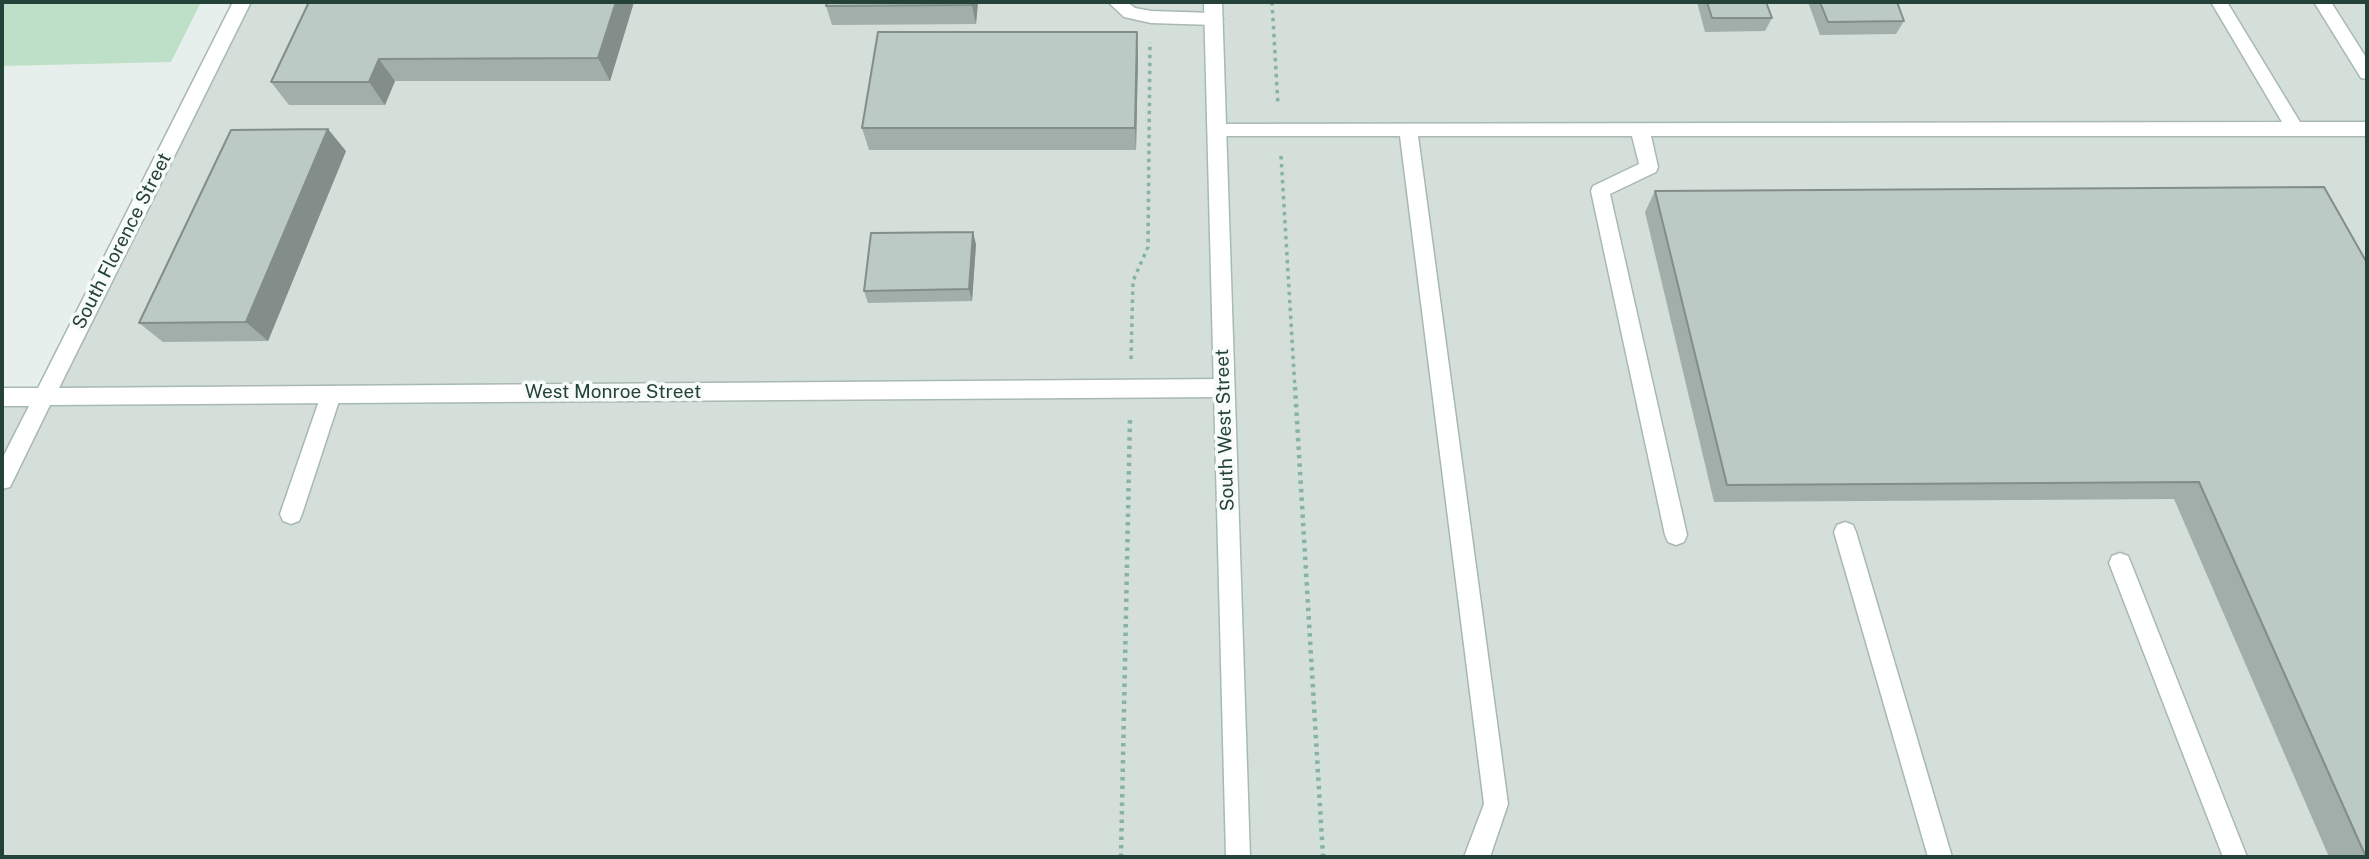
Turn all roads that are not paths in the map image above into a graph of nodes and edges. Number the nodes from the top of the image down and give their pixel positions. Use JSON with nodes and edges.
{"nodes":[{"id":1,"x":243,"y":2,"type":"edge"},
{"id":2,"x":1116,"y":2,"type":"edge"},
{"id":3,"x":2219,"y":2,"type":"edge"},
{"id":4,"x":2322,"y":2,"type":"edge"},
{"id":5,"x":1213,"y":10,"type":"edge"},
{"id":6,"x":2367,"y":73,"type":"edge"},
{"id":7,"x":1640,"y":129,"type":"junction"},
{"id":8,"x":2295,"y":129,"type":"junction"},
{"id":9,"x":2367,"y":129,"type":"edge"},
{"id":10,"x":1217,"y":130,"type":"junction"},
{"id":11,"x":1408,"y":130,"type":"junction"},
{"id":12,"x":1224,"y":388,"type":"junction"},
{"id":13,"x":331,"y":394,"type":"junction"},
{"id":14,"x":2,"y":397,"type":"edge"},
{"id":15,"x":44,"y":397,"type":"junction"},
{"id":16,"x":2,"y":480,"type":"edge"},
{"id":17,"x":290,"y":514,"type":"dead end"},
{"id":18,"x":1845,"y":532,"type":"dead end"},
{"id":19,"x":1676,"y":535,"type":"dead end"},
{"id":20,"x":2120,"y":563,"type":"dead end"},
{"id":21,"x":1238,"y":857,"type":"edge"},
{"id":22,"x":1476,"y":857,"type":"edge"},
{"id":23,"x":1940,"y":857,"type":"edge"},
{"id":24,"x":2235,"y":857,"type":"edge"}],
"edges":[{"from":1,"to":15,"type":"street","name":"South Florence Street"},
{"from":2,"to":5,"type":"street"},
{"from":3,"to":8,"type":"street"},
{"from":4,"to":6,"type":"street"},
{"from":5,"to":10,"type":"street","name":"South West Street"},
{"from":7,"to":8,"type":"street"},
{"from":7,"to":11,"type":"street"},
{"from":7,"to":19,"type":"street"},
{"from":8,"to":9,"type":"street"},
{"from":10,"to":11,"type":"street"},
{"from":10,"to":12,"type":"street","name":"South West Street"},
{"from":11,"to":22,"type":"street"},
{"from":12,"to":13,"type":"street","name":"West Monroe Street"},
{"from":12,"to":21,"type":"street","name":"South West Street"},
{"from":13,"to":15,"type":"street","name":"West Monroe Street"},
{"from":13,"to":17,"type":"street"},
{"from":14,"to":15,"type":"street","name":"West Monroe Street"},
{"from":15,"to":16,"type":"street","name":"South Florence Street"},
{"from":18,"to":23,"type":"street"},
{"from":20,"to":24,"type":"street"}]}
